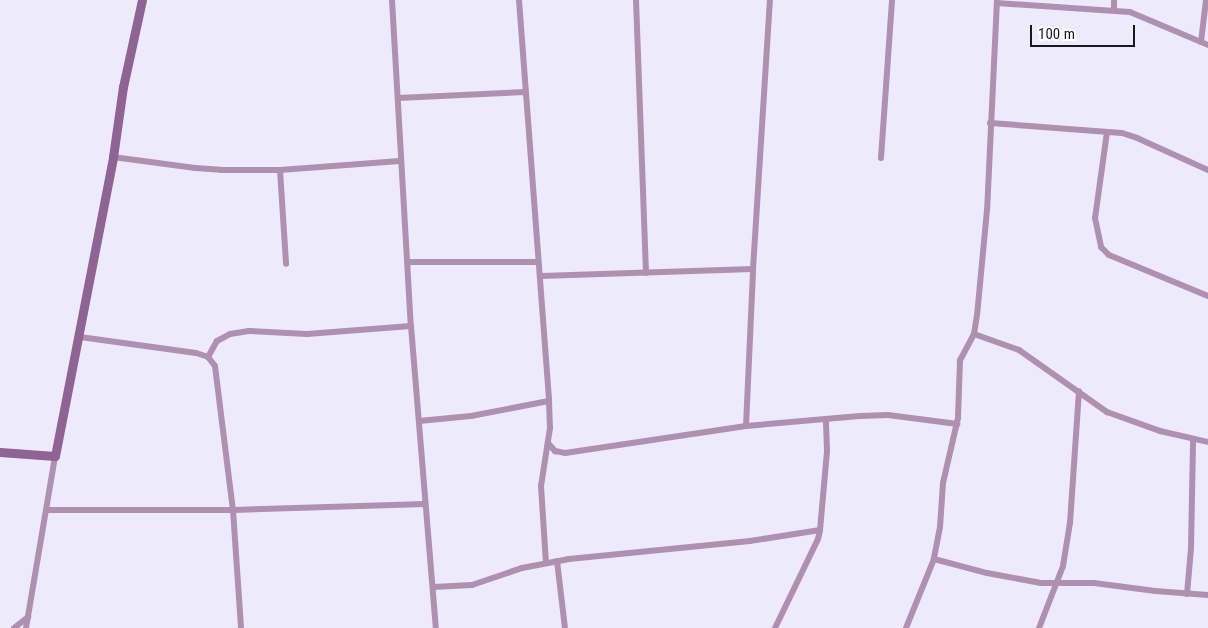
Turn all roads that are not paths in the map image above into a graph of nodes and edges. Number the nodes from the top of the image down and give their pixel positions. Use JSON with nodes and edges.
{"nodes":[{"id":1,"x":142,"y":0,"type":"edge"},
{"id":2,"x":392,"y":0,"type":"edge"},
{"id":3,"x":519,"y":0,"type":"edge"},
{"id":4,"x":636,"y":0,"type":"edge"},
{"id":5,"x":770,"y":0,"type":"edge"},
{"id":6,"x":892,"y":0,"type":"edge"},
{"id":7,"x":1114,"y":0,"type":"edge"},
{"id":8,"x":1206,"y":0,"type":"edge"},
{"id":9,"x":997,"y":1,"type":"edge"},
{"id":10,"x":1114,"y":10,"type":"junction"},
{"id":11,"x":1205,"y":44,"type":"edge"},
{"id":12,"x":526,"y":92,"type":"junction"},
{"id":13,"x":398,"y":98,"type":"junction"},
{"id":14,"x":990,"y":123,"type":"junction"},
{"id":15,"x":1107,"y":132,"type":"junction"},
{"id":16,"x":113,"y":156,"type":"junction"},
{"id":17,"x":880,"y":158,"type":"dead end"},
{"id":18,"x":400,"y":161,"type":"junction"},
{"id":19,"x":280,"y":170,"type":"junction"},
{"id":20,"x":1208,"y":170,"type":"edge"},
{"id":21,"x":408,"y":262,"type":"junction"},
{"id":22,"x":538,"y":262,"type":"junction"},
{"id":23,"x":286,"y":264,"type":"dead end"},
{"id":24,"x":753,"y":269,"type":"junction"},
{"id":25,"x":646,"y":274,"type":"junction"},
{"id":26,"x":541,"y":276,"type":"junction"},
{"id":27,"x":1208,"y":296,"type":"edge"},
{"id":28,"x":411,"y":326,"type":"junction"},
{"id":29,"x":974,"y":334,"type":"junction"},
{"id":30,"x":80,"y":337,"type":"junction"},
{"id":31,"x":208,"y":357,"type":"junction"},
{"id":32,"x":1079,"y":391,"type":"junction"},
{"id":33,"x":549,"y":401,"type":"junction"},
{"id":34,"x":826,"y":419,"type":"junction"},
{"id":35,"x":419,"y":421,"type":"junction"},
{"id":36,"x":957,"y":424,"type":"junction"},
{"id":37,"x":746,"y":426,"type":"junction"},
{"id":38,"x":1193,"y":440,"type":"junction"},
{"id":39,"x":1208,"y":442,"type":"edge"},
{"id":40,"x":548,"y":443,"type":"junction"},
{"id":41,"x":0,"y":452,"type":"edge"},
{"id":42,"x":55,"y":456,"type":"junction"},
{"id":43,"x":425,"y":504,"type":"junction"},
{"id":44,"x":48,"y":510,"type":"junction"},
{"id":45,"x":233,"y":510,"type":"junction"},
{"id":46,"x":820,"y":530,"type":"junction"},
{"id":47,"x":934,"y":559,"type":"junction"},
{"id":48,"x":557,"y":561,"type":"junction"},
{"id":49,"x":546,"y":563,"type":"junction"},
{"id":50,"x":1055,"y":584,"type":"junction"},
{"id":51,"x":433,"y":587,"type":"junction"},
{"id":52,"x":1187,"y":594,"type":"junction"},
{"id":53,"x":1208,"y":595,"type":"edge"},
{"id":54,"x":28,"y":617,"type":"junction"},
{"id":55,"x":14,"y":628,"type":"edge"},
{"id":56,"x":26,"y":628,"type":"edge"},
{"id":57,"x":241,"y":628,"type":"edge"},
{"id":58,"x":436,"y":628,"type":"edge"},
{"id":59,"x":565,"y":628,"type":"edge"},
{"id":60,"x":775,"y":628,"type":"edge"},
{"id":61,"x":906,"y":628,"type":"edge"},
{"id":62,"x":1039,"y":628,"type":"edge"}],
"edges":[{"from":1,"to":16,"type":"street"},
{"from":2,"to":13,"type":"street"},
{"from":3,"to":12,"type":"street"},
{"from":4,"to":25,"type":"street"},
{"from":5,"to":24,"type":"street"},
{"from":6,"to":17,"type":"street"},
{"from":7,"to":10,"type":"street"},
{"from":8,"to":11,"type":"street"},
{"from":9,"to":10,"type":"street"},
{"from":9,"to":14,"type":"street"},
{"from":10,"to":11,"type":"street"},
{"from":12,"to":13,"type":"street"},
{"from":12,"to":22,"type":"street"},
{"from":13,"to":18,"type":"street"},
{"from":14,"to":15,"type":"street"},
{"from":14,"to":29,"type":"street"},
{"from":15,"to":20,"type":"street"},
{"from":15,"to":27,"type":"street"},
{"from":16,"to":19,"type":"street"},
{"from":16,"to":30,"type":"street"},
{"from":18,"to":19,"type":"street"},
{"from":18,"to":21,"type":"street"},
{"from":19,"to":23,"type":"street"},
{"from":21,"to":22,"type":"street"},
{"from":21,"to":28,"type":"street"},
{"from":22,"to":26,"type":"street"},
{"from":24,"to":25,"type":"street"},
{"from":24,"to":37,"type":"street"},
{"from":25,"to":26,"type":"street"},
{"from":26,"to":33,"type":"street"},
{"from":28,"to":31,"type":"street"},
{"from":28,"to":35,"type":"street"},
{"from":29,"to":32,"type":"street"},
{"from":29,"to":36,"type":"street"},
{"from":30,"to":31,"type":"street"},
{"from":30,"to":42,"type":"street"},
{"from":31,"to":45,"type":"street"},
{"from":32,"to":38,"type":"street"},
{"from":32,"to":50,"type":"street"},
{"from":33,"to":35,"type":"street"},
{"from":33,"to":40,"type":"street"},
{"from":34,"to":36,"type":"street"},
{"from":34,"to":37,"type":"street"},
{"from":34,"to":46,"type":"street"},
{"from":35,"to":43,"type":"street"},
{"from":36,"to":47,"type":"street"},
{"from":37,"to":40,"type":"street"},
{"from":38,"to":39,"type":"street"},
{"from":38,"to":52,"type":"street"},
{"from":40,"to":49,"type":"street"},
{"from":41,"to":42,"type":"street"},
{"from":42,"to":44,"type":"street"},
{"from":43,"to":45,"type":"street"},
{"from":43,"to":51,"type":"street"},
{"from":44,"to":45,"type":"street"},
{"from":44,"to":54,"type":"street"},
{"from":45,"to":57,"type":"street"},
{"from":46,"to":48,"type":"street"},
{"from":46,"to":60,"type":"street"},
{"from":47,"to":50,"type":"street"},
{"from":47,"to":61,"type":"street"},
{"from":48,"to":49,"type":"street"},
{"from":48,"to":59,"type":"street"},
{"from":49,"to":51,"type":"street"},
{"from":50,"to":52,"type":"street"},
{"from":50,"to":62,"type":"street"},
{"from":51,"to":58,"type":"street"},
{"from":52,"to":53,"type":"street"},
{"from":54,"to":55,"type":"street"},
{"from":54,"to":56,"type":"street"}]}
